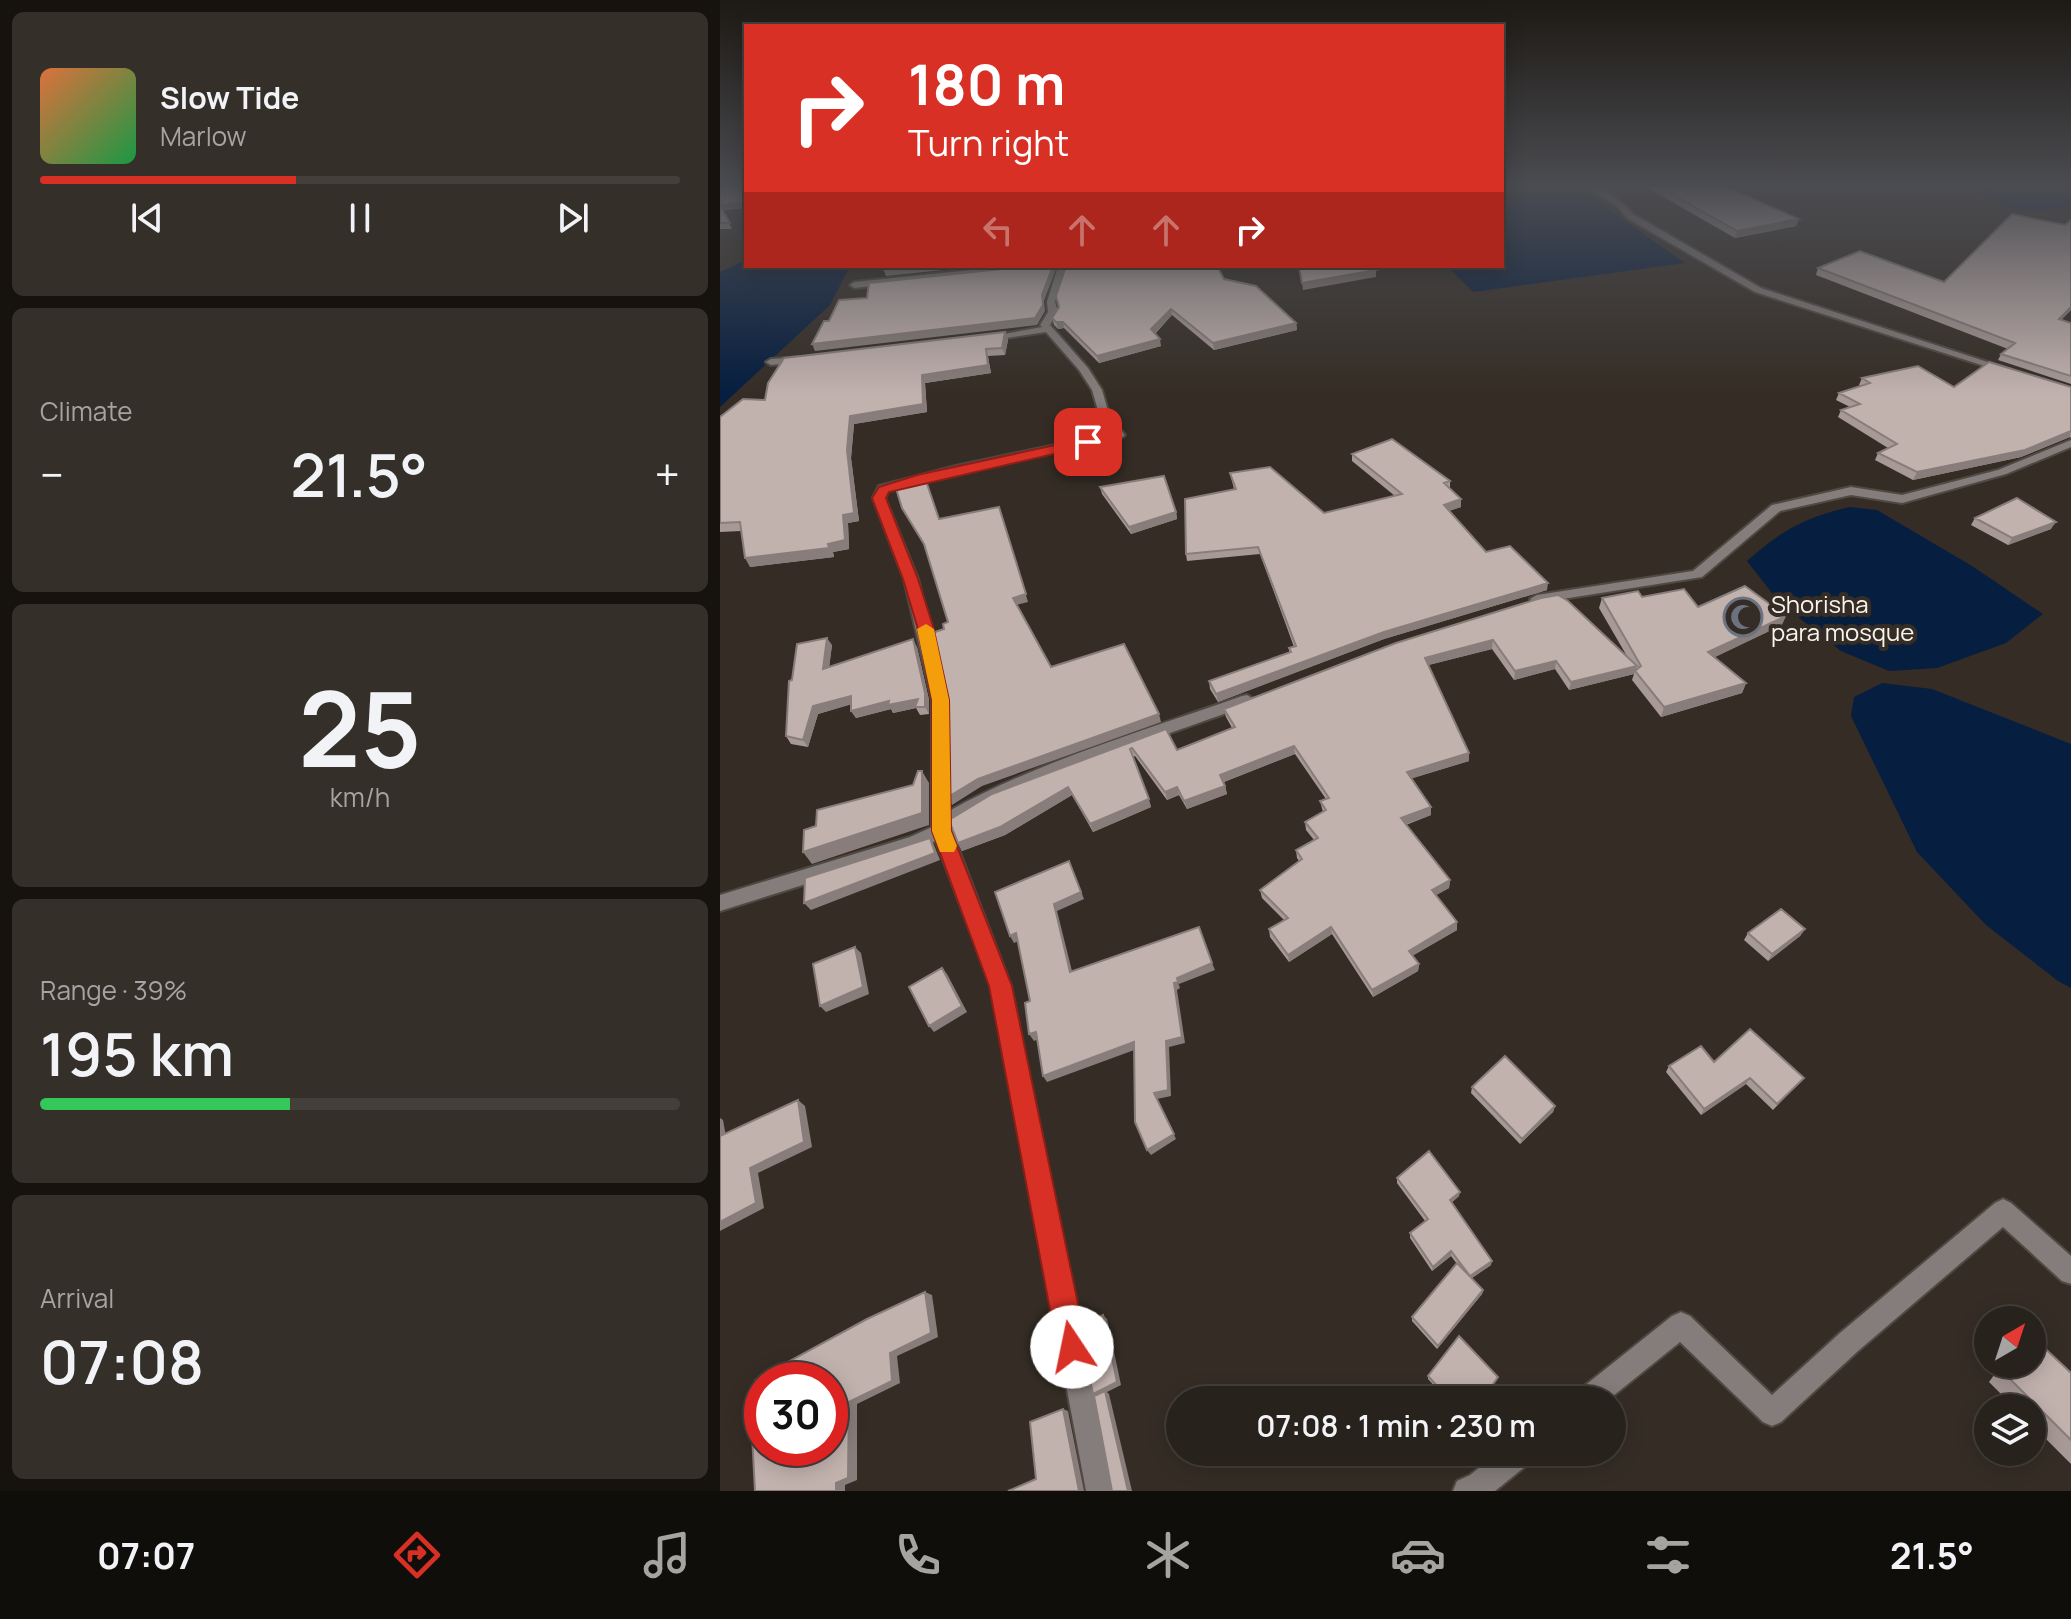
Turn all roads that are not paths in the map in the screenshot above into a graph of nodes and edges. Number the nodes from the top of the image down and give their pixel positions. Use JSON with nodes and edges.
{"nodes":[{"id":1,"x":1698,"y":256,"type":"edge"},
{"id":2,"x":1016,"y":268,"type":"edge"},
{"id":3,"x":1061,"y":268,"type":"edge"},
{"id":4,"x":854,"y":285,"type":"dead end"},
{"id":5,"x":1049,"y":329,"type":"junction"},
{"id":6,"x":977,"y":339,"type":"edge"},
{"id":7,"x":818,"y":359,"type":"edge"},
{"id":8,"x":771,"y":362,"type":"dead end"},
{"id":9,"x":2013,"y":372,"type":"edge"},
{"id":10,"x":2071,"y":443,"type":"edge"},
{"id":11,"x":1522,"y":604,"type":"edge"},
{"id":12,"x":1268,"y":693,"type":"edge"},
{"id":13,"x":942,"y":827,"type":"junction"},
{"id":14,"x":720,"y":903,"type":"edge"},
{"id":15,"x":2071,"y":1272,"type":"edge"},
{"id":16,"x":1605,"y":1386,"type":"edge"},
{"id":17,"x":1504,"y":1466,"type":"edge"},
{"id":18,"x":1100,"y":1491,"type":"edge"},
{"id":19,"x":1467,"y":1491,"type":"edge"}],
"edges":[{"from":1,"to":9,"type":"street"},
{"from":2,"to":4,"type":"street"},
{"from":3,"to":5,"type":"street"},
{"from":5,"to":6,"type":"street"},
{"from":5,"to":13,"type":"street"},
{"from":7,"to":8,"type":"street"},
{"from":10,"to":11,"type":"street"},
{"from":12,"to":13,"type":"street"},
{"from":13,"to":14,"type":"street"},
{"from":13,"to":18,"type":"street"},
{"from":15,"to":16,"type":"street"},
{"from":17,"to":19,"type":"street"}]}
